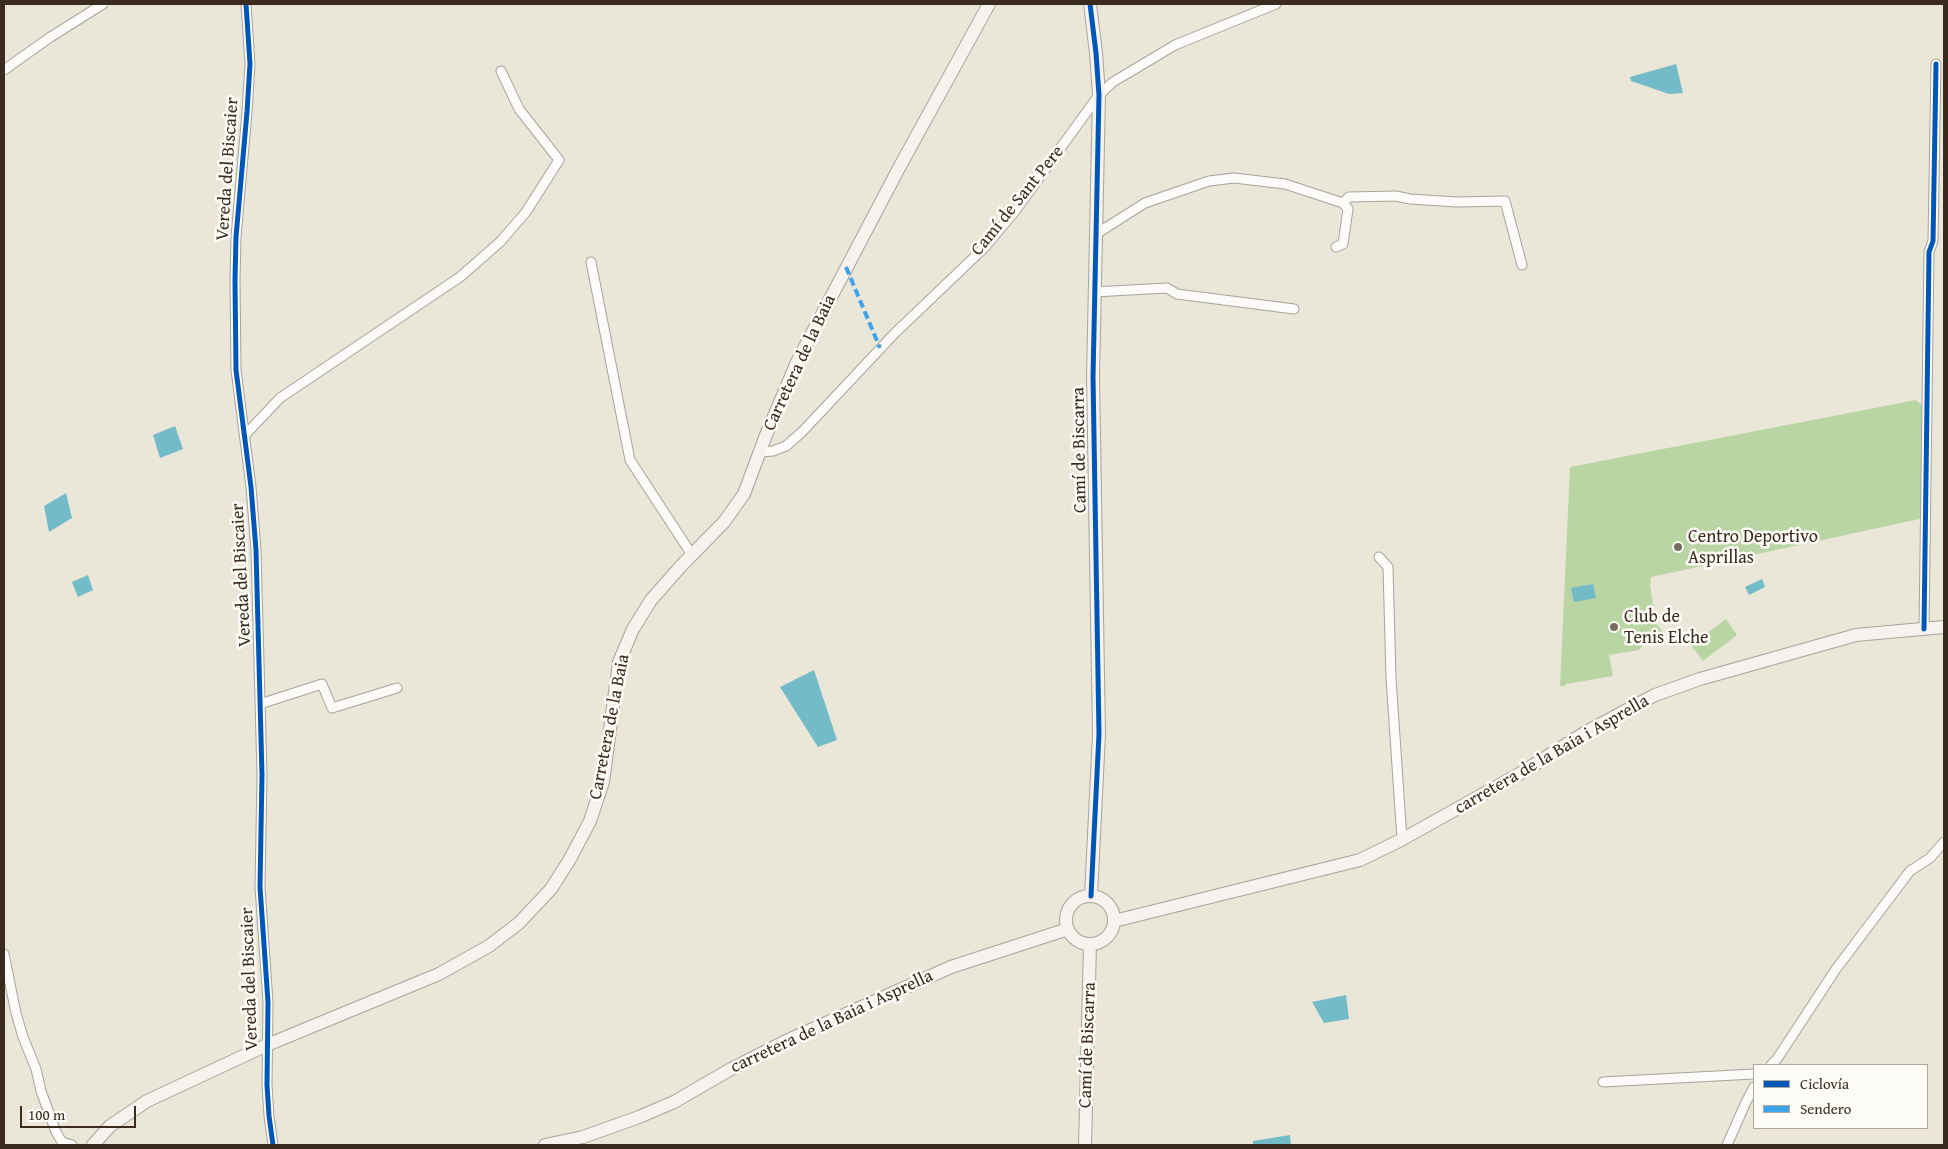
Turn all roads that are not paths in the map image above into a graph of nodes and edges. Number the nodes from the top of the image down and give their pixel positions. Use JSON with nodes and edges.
{"nodes":[{"id":1,"x":103,"y":4,"type":"edge"},
{"id":2,"x":246,"y":4,"type":"edge"},
{"id":3,"x":989,"y":4,"type":"edge"},
{"id":4,"x":1090,"y":4,"type":"edge"},
{"id":5,"x":1276,"y":4,"type":"edge"},
{"id":6,"x":1936,"y":64,"type":"dead end"},
{"id":7,"x":4,"y":70,"type":"edge"},
{"id":8,"x":501,"y":71,"type":"dead end"},
{"id":9,"x":1099,"y":95,"type":"junction"},
{"id":10,"x":1343,"y":203,"type":"junction"},
{"id":11,"x":1096,"y":234,"type":"junction"},
{"id":12,"x":1336,"y":247,"type":"dead end"},
{"id":13,"x":591,"y":262,"type":"dead end"},
{"id":14,"x":1522,"y":265,"type":"dead end"},
{"id":15,"x":1094,"y":292,"type":"junction"},
{"id":16,"x":1294,"y":308,"type":"dead end"},
{"id":17,"x":244,"y":435,"type":"junction"},
{"id":18,"x":760,"y":452,"type":"junction"},
{"id":19,"x":692,"y":555,"type":"junction"},
{"id":20,"x":1379,"y":556,"type":"dead end"},
{"id":21,"x":1944,"y":627,"type":"edge"},
{"id":22,"x":1924,"y":629,"type":"junction"},
{"id":23,"x":397,"y":688,"type":"dead end"},
{"id":24,"x":260,"y":704,"type":"junction"},
{"id":25,"x":1402,"y":839,"type":"junction"},
{"id":26,"x":1944,"y":842,"type":"edge"},
{"id":27,"x":1091,"y":896,"type":"junction"},
{"id":28,"x":1114,"y":921,"type":"junction"},
{"id":29,"x":1068,"y":929,"type":"junction"},
{"id":30,"x":1090,"y":944,"type":"junction"},
{"id":31,"x":4,"y":954,"type":"edge"},
{"id":32,"x":267,"y":1046,"type":"junction"},
{"id":33,"x":1771,"y":1064,"type":"edge"},
{"id":34,"x":1753,"y":1074,"type":"edge"},
{"id":35,"x":1603,"y":1082,"type":"dead end"},
{"id":36,"x":1753,"y":1089,"type":"edge"},
{"id":37,"x":72,"y":1145,"type":"edge"},
{"id":38,"x":93,"y":1145,"type":"edge"},
{"id":39,"x":273,"y":1145,"type":"edge"},
{"id":40,"x":545,"y":1145,"type":"edge"},
{"id":41,"x":1085,"y":1145,"type":"edge"},
{"id":42,"x":1727,"y":1145,"type":"edge"}],
"edges":[{"from":1,"to":7,"type":"street"},
{"from":2,"to":17,"type":"street","name":"Vereda del Biscaier"},
{"from":3,"to":18,"type":"main road","name":"Carretera de la Baia"},
{"from":4,"to":9,"type":"main road","name":"Camí de Biscarra"},
{"from":5,"to":9,"type":"street","name":"Camí de Sant Pere"},
{"from":6,"to":22,"type":"street"},
{"from":8,"to":17,"type":"street"},
{"from":9,"to":11,"type":"main road","name":"Camí de Biscarra"},
{"from":9,"to":18,"type":"street","name":"Camí de Sant Pere"},
{"from":10,"to":11,"type":"street"},
{"from":10,"to":12,"type":"street"},
{"from":10,"to":14,"type":"street"},
{"from":11,"to":15,"type":"main road","name":"Camí de Biscarra"},
{"from":13,"to":19,"type":"street"},
{"from":15,"to":16,"type":"street"},
{"from":15,"to":27,"type":"main road","name":"Camí de Biscarra"},
{"from":17,"to":24,"type":"street","name":"Vereda del Biscaier"},
{"from":18,"to":19,"type":"main road","name":"Carretera de la Baia"},
{"from":19,"to":32,"type":"main road","name":"Carretera de la Baia"},
{"from":20,"to":25,"type":"street"},
{"from":21,"to":22,"type":"main road","name":"carretera de la Baia i Asprella"},
{"from":22,"to":25,"type":"main road","name":"carretera de la Baia i Asprella"},
{"from":23,"to":24,"type":"street"},
{"from":24,"to":32,"type":"street","name":"Vereda del Biscaier"},
{"from":25,"to":28,"type":"main road","name":"carretera de la Baia i Asprella"},
{"from":26,"to":33,"type":"street"},
{"from":27,"to":28,"type":"main road"},
{"from":27,"to":29,"type":"main road"},
{"from":28,"to":30,"type":"main road"},
{"from":29,"to":30,"type":"main road"},
{"from":29,"to":40,"type":"main road","name":"carretera de la Baia i Asprella"},
{"from":30,"to":41,"type":"main road","name":"Camí de Biscarra"},
{"from":31,"to":37,"type":"street"},
{"from":32,"to":38,"type":"main road","name":"Carretera de la Baia"},
{"from":32,"to":39,"type":"street","name":"Vereda del Biscaier"},
{"from":34,"to":35,"type":"street"},
{"from":36,"to":42,"type":"street"}]}
